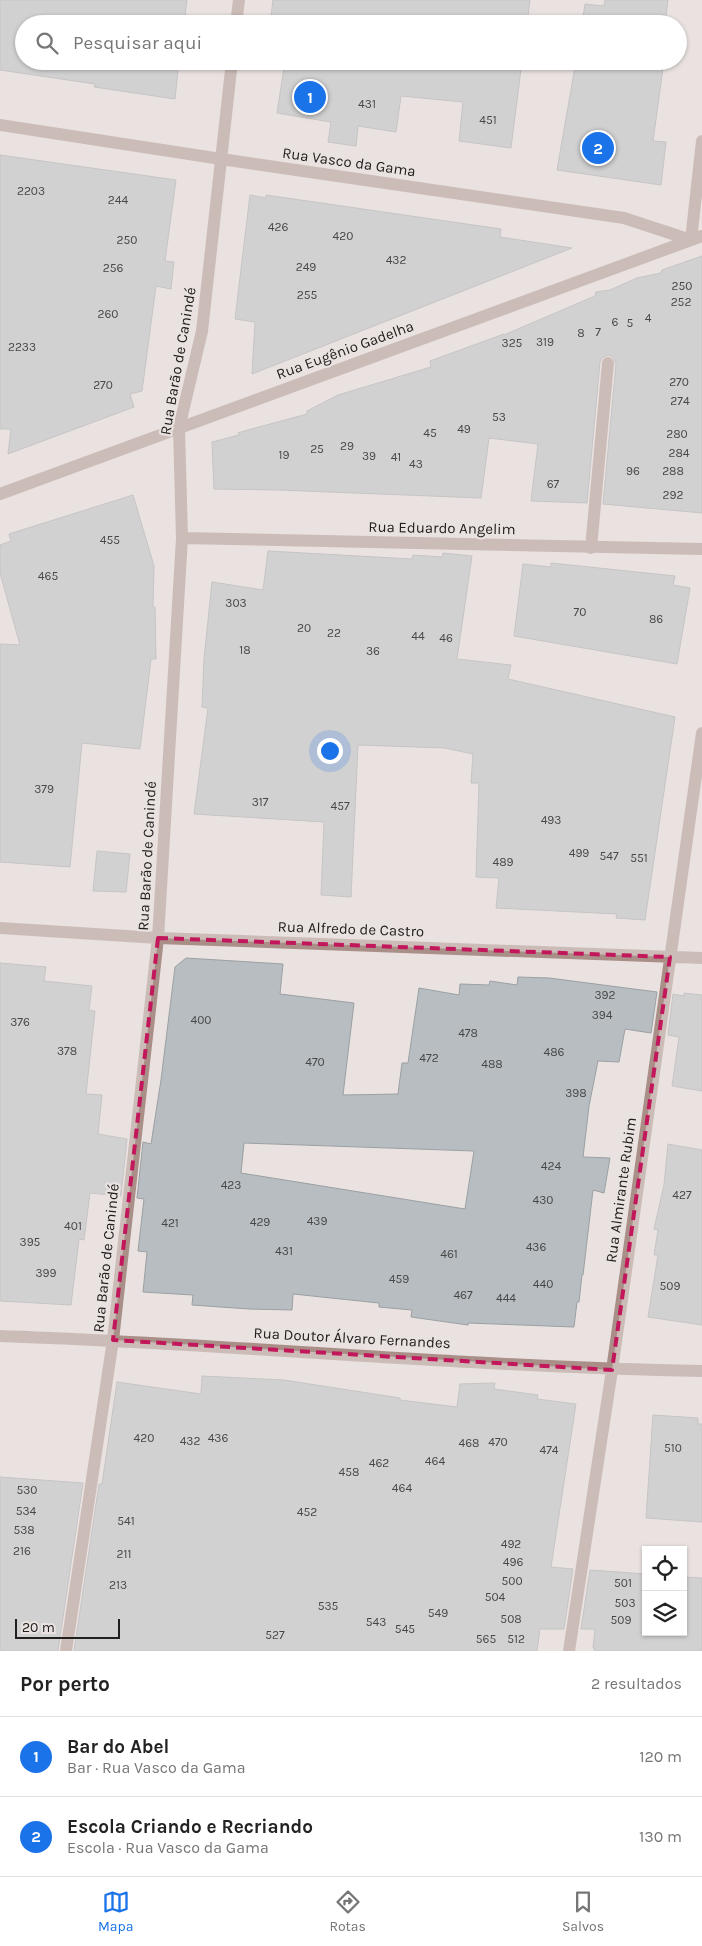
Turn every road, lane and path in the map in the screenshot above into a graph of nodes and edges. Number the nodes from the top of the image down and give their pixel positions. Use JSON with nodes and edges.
{"nodes":[{"id":1,"x":239,"y":0,"type":"edge"},
{"id":2,"x":237,"y":15,"type":"edge"},
{"id":3,"x":231,"y":70,"type":"edge"},
{"id":4,"x":0,"y":125,"type":"edge"},
{"id":5,"x":702,"y":140,"type":"edge"},
{"id":6,"x":221,"y":160,"type":"junction"},
{"id":7,"x":697,"y":238,"type":"edge"},
{"id":8,"x":608,"y":363,"type":"dead end"},
{"id":9,"x":179,"y":428,"type":"junction"},
{"id":10,"x":0,"y":494,"type":"edge"},
{"id":11,"x":182,"y":538,"type":"junction"},
{"id":12,"x":591,"y":548,"type":"junction"},
{"id":13,"x":702,"y":549,"type":"edge"},
{"id":14,"x":702,"y":733,"type":"edge"},
{"id":15,"x":0,"y":928,"type":"edge"},
{"id":16,"x":158,"y":938,"type":"junction"},
{"id":17,"x":670,"y":957,"type":"junction"},
{"id":18,"x":702,"y":958,"type":"edge"},
{"id":19,"x":0,"y":1336,"type":"edge"},
{"id":20,"x":113,"y":1340,"type":"junction"},
{"id":21,"x":612,"y":1370,"type":"junction"},
{"id":22,"x":702,"y":1371,"type":"edge"},
{"id":23,"x":66,"y":1651,"type":"edge"},
{"id":24,"x":569,"y":1651,"type":"edge"}],
"edges":[{"from":1,"to":2,"type":"street"},
{"from":3,"to":6,"type":"street","name":"Rua Barão de Canindé"},
{"from":4,"to":6,"type":"street","name":"Rua Vasco da Gama"},
{"from":5,"to":7,"type":"street"},
{"from":6,"to":7,"type":"street","name":"Rua Vasco da Gama"},
{"from":6,"to":9,"type":"street","name":"Rua Barão de Canindé"},
{"from":7,"to":9,"type":"street","name":"Rua Eugênio Gadelha"},
{"from":8,"to":12,"type":"street"},
{"from":9,"to":10,"type":"street","name":"Rua Eugênio Gadelha"},
{"from":9,"to":11,"type":"street","name":"Rua Barão de Canindé"},
{"from":11,"to":12,"type":"street","name":"Rua Eduardo Angelim"},
{"from":11,"to":16,"type":"street","name":"Rua Barão de Canindé"},
{"from":12,"to":13,"type":"street","name":"Rua Eduardo Angelim"},
{"from":14,"to":17,"type":"street","name":"Rua Almirante Rubim"},
{"from":15,"to":16,"type":"street","name":"Rua Alfredo de Castro"},
{"from":16,"to":17,"type":"street","name":"Rua Alfredo de Castro"},
{"from":16,"to":20,"type":"street","name":"Rua Barão de Canindé"},
{"from":17,"to":18,"type":"street","name":"Rua Alfredo de Castro"},
{"from":17,"to":21,"type":"street","name":"Rua Almirante Rubim"},
{"from":19,"to":20,"type":"street","name":"Rua Doutor Álvaro Fernandes"},
{"from":20,"to":21,"type":"street","name":"Rua Doutor Álvaro Fernandes"},
{"from":20,"to":23,"type":"street","name":"Rua Barão de Canindé"},
{"from":21,"to":22,"type":"street","name":"Rua Doutor Álvaro Fernandes"},
{"from":21,"to":24,"type":"street","name":"Rua Almirante Rubim"}]}
